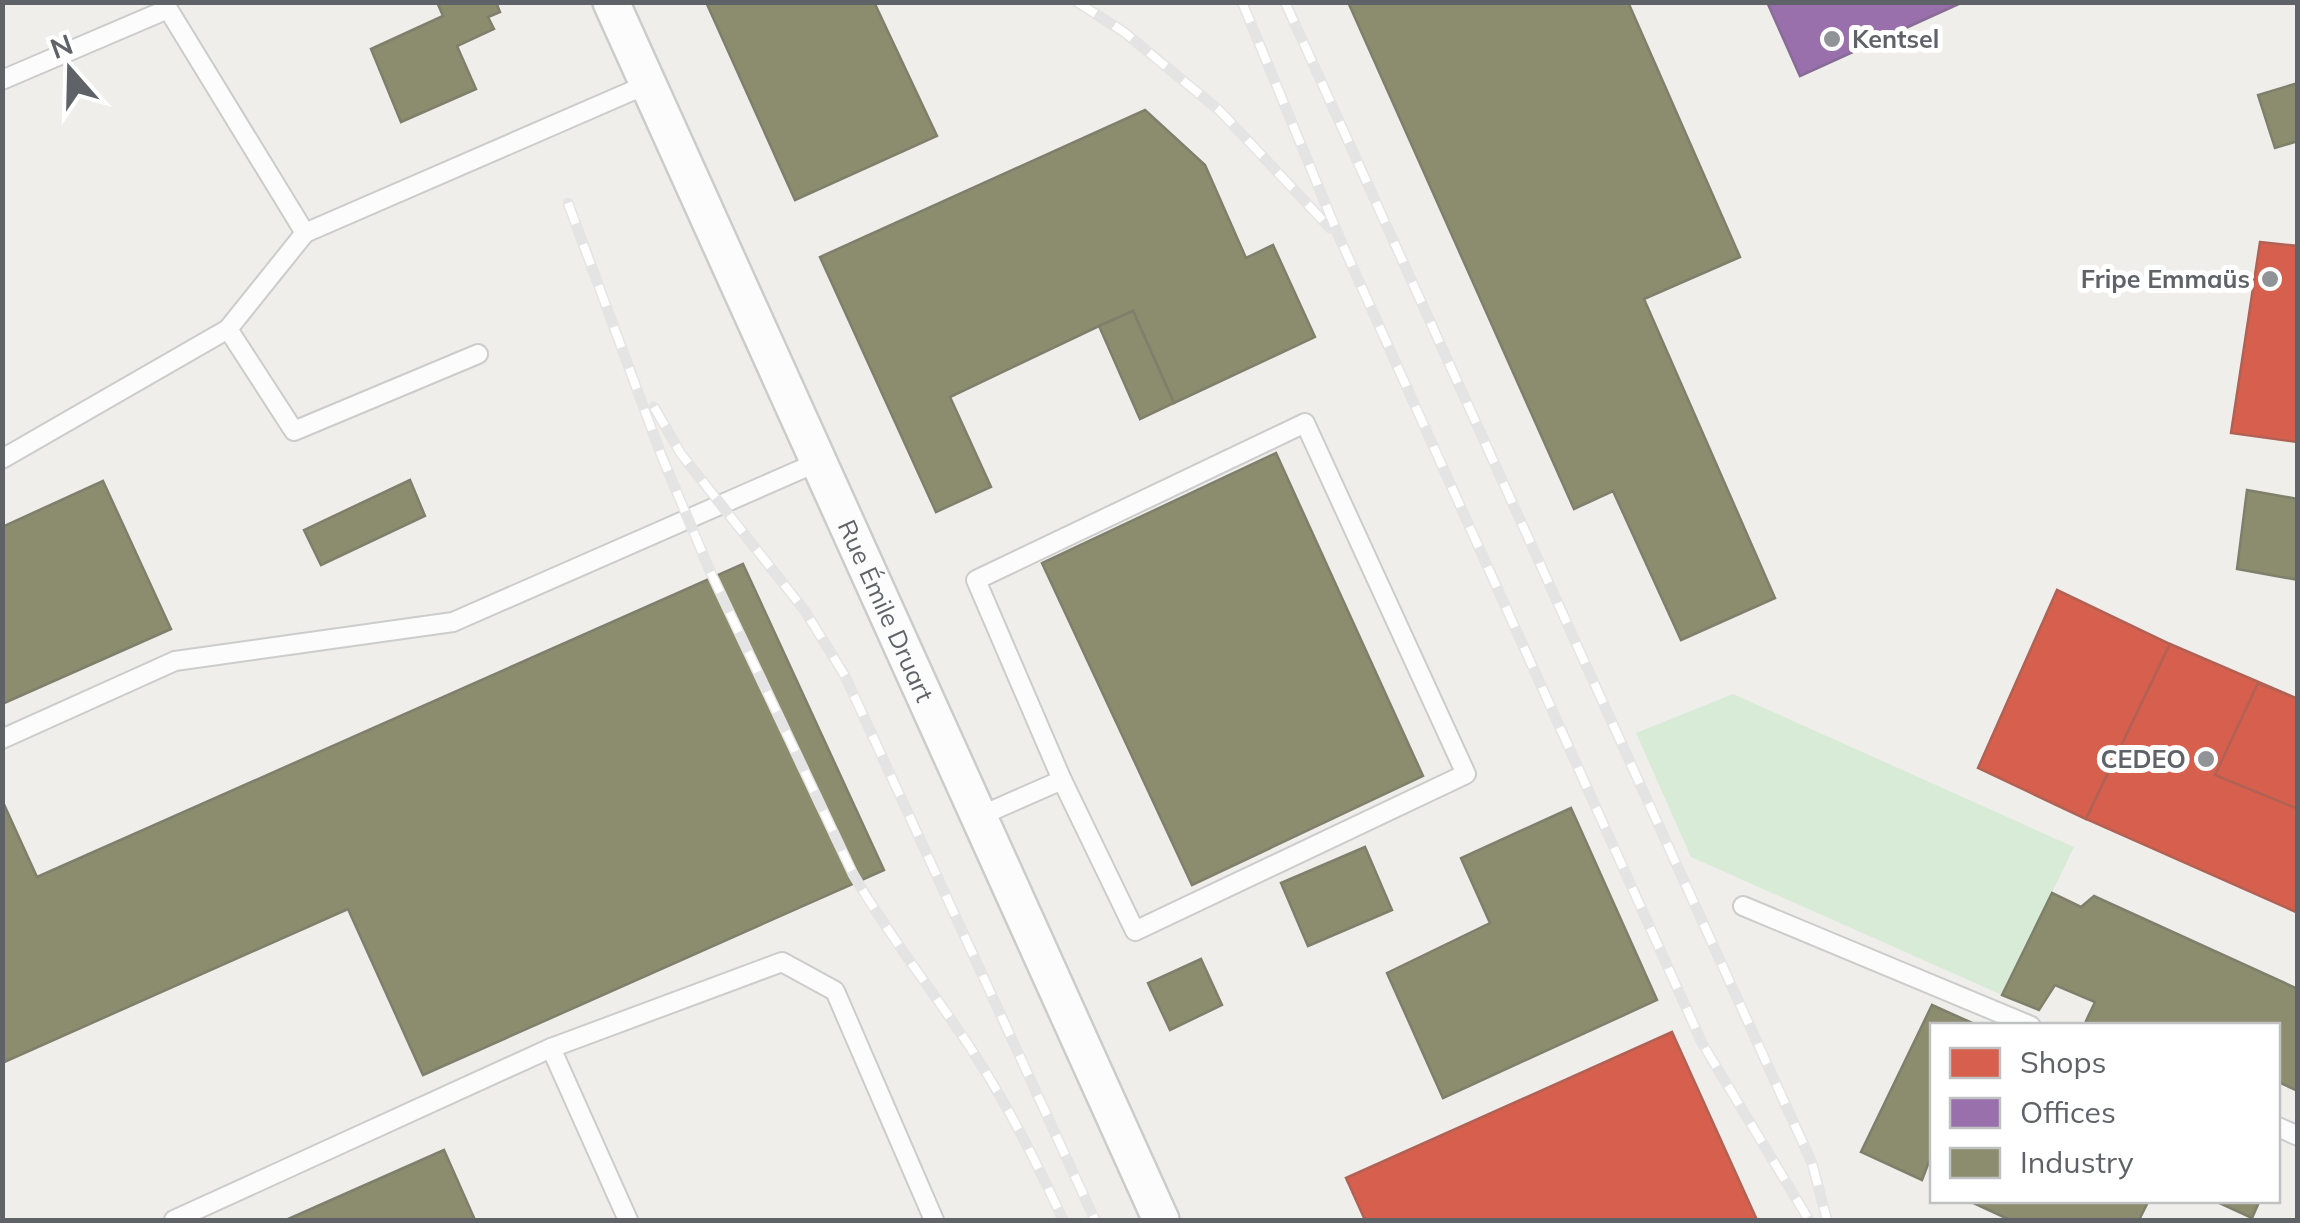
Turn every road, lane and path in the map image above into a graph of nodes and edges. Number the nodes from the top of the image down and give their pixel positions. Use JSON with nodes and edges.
{"nodes":[{"id":1,"x":611,"y":2,"type":"edge"},
{"id":2,"x":2,"y":80,"type":"edge"},
{"id":3,"x":648,"y":84,"type":"junction"},
{"id":4,"x":305,"y":232,"type":"junction"},
{"id":5,"x":228,"y":329,"type":"junction"},
{"id":6,"x":478,"y":354,"type":"dead end"},
{"id":7,"x":2,"y":458,"type":"edge"},
{"id":8,"x":818,"y":462,"type":"junction"},
{"id":9,"x":2,"y":739,"type":"edge"},
{"id":10,"x":1062,"y":780,"type":"junction"},
{"id":11,"x":980,"y":816,"type":"junction"},
{"id":12,"x":1743,"y":906,"type":"dead end"},
{"id":13,"x":2024,"y":1023,"type":"edge"},
{"id":14,"x":551,"y":1048,"type":"junction"},
{"id":15,"x":174,"y":1220,"type":"edge"},
{"id":16,"x":628,"y":1220,"type":"edge"},
{"id":17,"x":934,"y":1220,"type":"edge"},
{"id":18,"x":1161,"y":1220,"type":"edge"}],
"edges":[{"from":1,"to":3,"type":"street","name":"Rue Émile Druart"},
{"from":2,"to":4,"type":"lane"},
{"from":3,"to":4,"type":"lane"},
{"from":3,"to":8,"type":"street","name":"Rue Émile Druart"},
{"from":4,"to":5,"type":"lane"},
{"from":5,"to":6,"type":"lane"},
{"from":5,"to":7,"type":"lane"},
{"from":8,"to":9,"type":"lane"},
{"from":8,"to":11,"type":"street","name":"Rue Émile Druart"},
{"from":10,"to":10,"type":"lane"},
{"from":10,"to":11,"type":"lane"},
{"from":11,"to":18,"type":"street","name":"Rue Émile Druart"},
{"from":12,"to":13,"type":"lane"},
{"from":14,"to":15,"type":"lane"},
{"from":14,"to":16,"type":"lane"},
{"from":14,"to":17,"type":"lane"}]}
